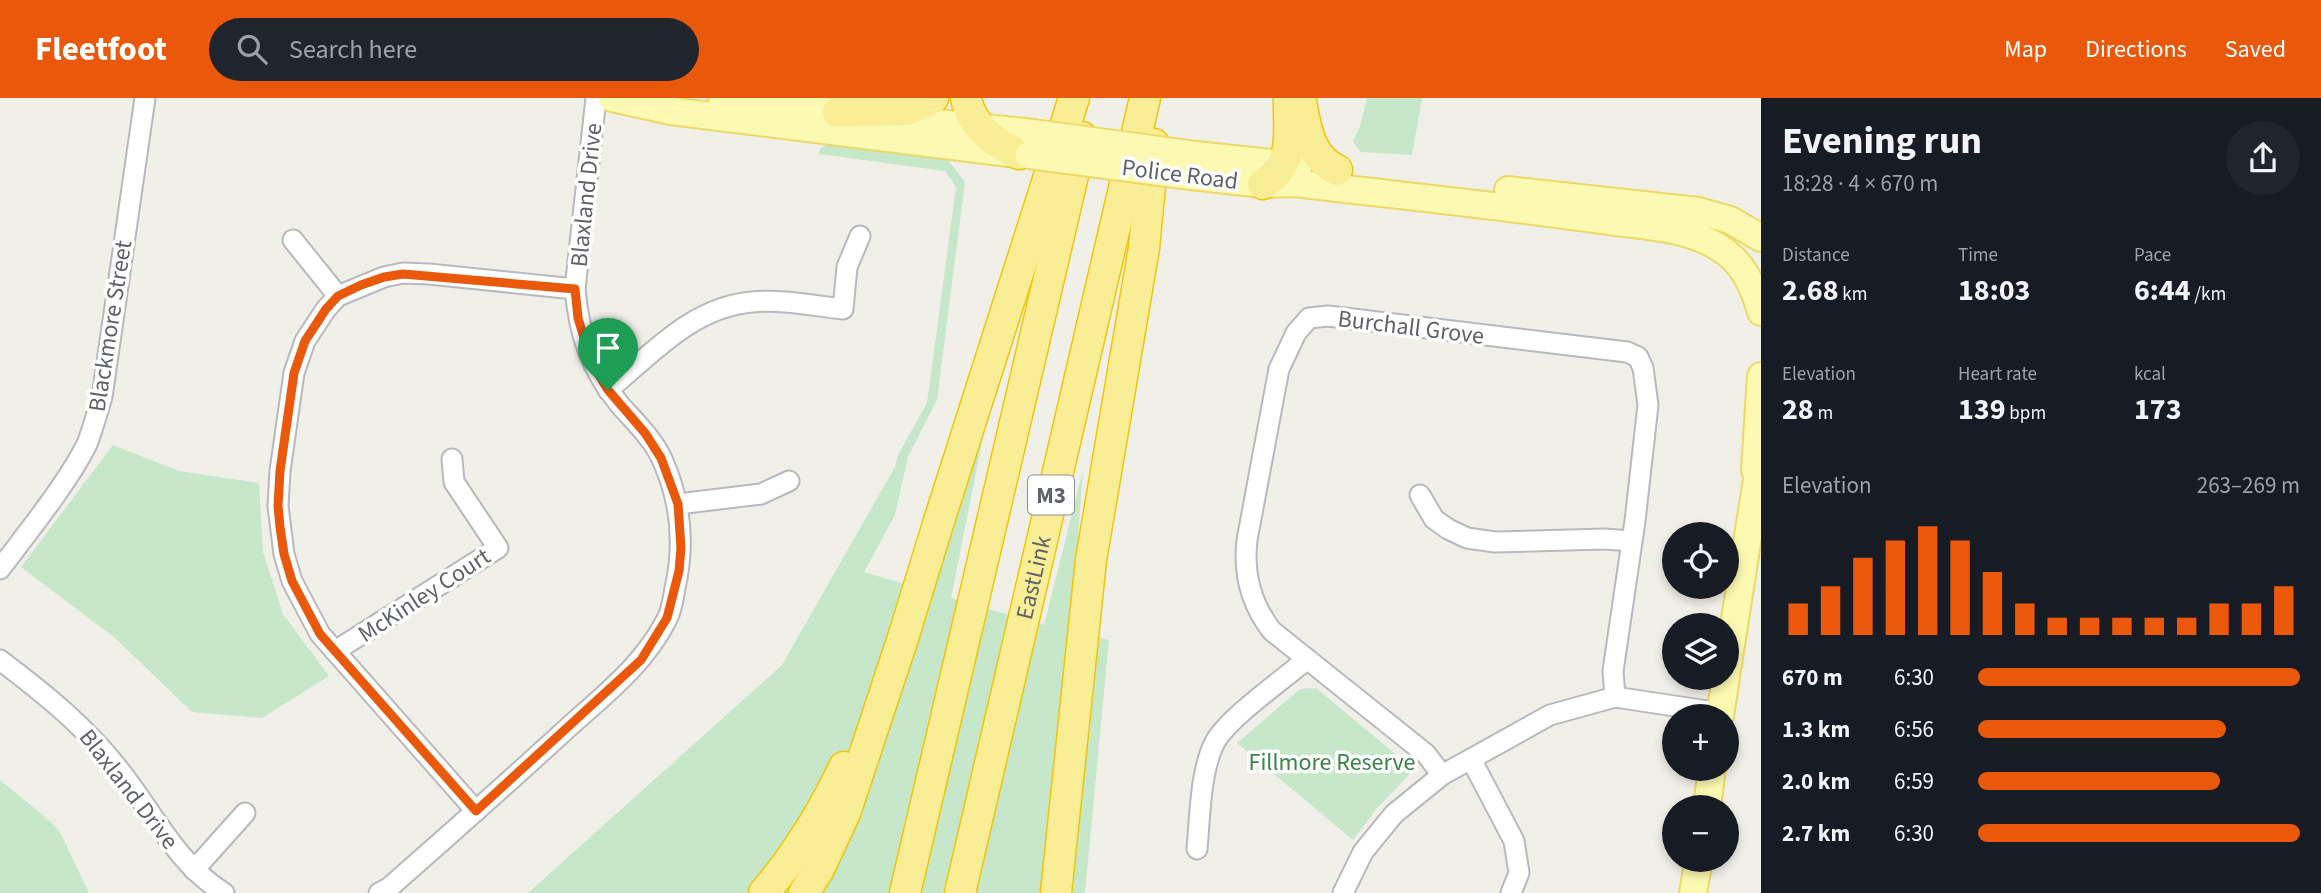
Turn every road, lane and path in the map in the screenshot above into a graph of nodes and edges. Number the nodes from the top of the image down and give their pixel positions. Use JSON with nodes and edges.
{"nodes":[{"id":1,"x":145,"y":98,"type":"edge"},
{"id":2,"x":596,"y":98,"type":"edge"},
{"id":3,"x":612,"y":98,"type":"edge"},
{"id":4,"x":702,"y":98,"type":"edge"},
{"id":5,"x":933,"y":98,"type":"edge"},
{"id":6,"x":966,"y":98,"type":"edge"},
{"id":7,"x":1074,"y":98,"type":"edge"},
{"id":8,"x":1090,"y":98,"type":"edge"},
{"id":9,"x":1145,"y":98,"type":"edge"},
{"id":10,"x":1159,"y":98,"type":"edge"},
{"id":11,"x":1289,"y":98,"type":"edge"},
{"id":12,"x":1300,"y":98,"type":"edge"},
{"id":13,"x":838,"y":112,"type":"junction"},
{"id":14,"x":981,"y":128,"type":"junction"},
{"id":15,"x":1027,"y":147,"type":"junction"},
{"id":16,"x":1285,"y":164,"type":"junction"},
{"id":17,"x":1194,"y":165,"type":"junction"},
{"id":18,"x":1337,"y":170,"type":"junction"},
{"id":19,"x":1263,"y":184,"type":"junction"},
{"id":20,"x":860,"y":236,"type":"dead end"},
{"id":21,"x":1761,"y":239,"type":"edge"},
{"id":22,"x":293,"y":240,"type":"dead end"},
{"id":23,"x":1747,"y":262,"type":"edge"},
{"id":24,"x":575,"y":289,"type":"junction"},
{"id":25,"x":338,"y":296,"type":"junction"},
{"id":26,"x":1761,"y":312,"type":"edge"},
{"id":27,"x":1761,"y":376,"type":"edge"},
{"id":28,"x":608,"y":390,"type":"junction"},
{"id":29,"x":1761,"y":454,"type":"edge"},
{"id":30,"x":452,"y":459,"type":"dead end"},
{"id":31,"x":789,"y":481,"type":"dead end"},
{"id":32,"x":1758,"y":489,"type":"edge"},
{"id":33,"x":1420,"y":495,"type":"dead end"},
{"id":34,"x":678,"y":504,"type":"junction"},
{"id":35,"x":1631,"y":541,"type":"junction"},
{"id":36,"x":0,"y":569,"type":"edge"},
{"id":37,"x":1737,"y":613,"type":"edge"},
{"id":38,"x":904,"y":638,"type":"junction"},
{"id":39,"x":335,"y":652,"type":"junction"},
{"id":40,"x":1307,"y":659,"type":"junction"},
{"id":41,"x":0,"y":660,"type":"edge"},
{"id":42,"x":1615,"y":697,"type":"junction"},
{"id":43,"x":1662,"y":705,"type":"edge"},
{"id":44,"x":1471,"y":759,"type":"junction"},
{"id":45,"x":1442,"y":775,"type":"junction"},
{"id":46,"x":476,"y":811,"type":"junction"},
{"id":47,"x":245,"y":813,"type":"dead end"},
{"id":48,"x":1197,"y":849,"type":"dead end"},
{"id":49,"x":194,"y":870,"type":"junction"},
{"id":50,"x":1697,"y":872,"type":"edge"},
{"id":51,"x":224,"y":893,"type":"edge"},
{"id":52,"x":379,"y":893,"type":"edge"},
{"id":53,"x":764,"y":893,"type":"edge"},
{"id":54,"x":804,"y":893,"type":"edge"},
{"id":55,"x":905,"y":893,"type":"edge"},
{"id":56,"x":960,"y":893,"type":"edge"},
{"id":57,"x":1054,"y":893,"type":"edge"},
{"id":58,"x":1343,"y":893,"type":"edge"},
{"id":59,"x":1511,"y":893,"type":"edge"},
{"id":60,"x":1693,"y":893,"type":"edge"}],
"edges":[{"from":1,"to":36,"type":"street","name":"Blackmore Street"},
{"from":2,"to":24,"type":"street","name":"Blaxland Drive"},
{"from":3,"to":15,"type":"main road","name":"Police Road"},
{"from":4,"to":13,"type":"main road"},
{"from":5,"to":13,"type":"highway"},
{"from":6,"to":14,"type":"highway"},
{"from":7,"to":38,"type":"highway"},
{"from":8,"to":55,"type":"highway","number":"M3"},
{"from":9,"to":56,"type":"highway","name":"EastLink","number":"M3"},
{"from":10,"to":57,"type":"highway"},
{"from":11,"to":16,"type":"highway"},
{"from":12,"to":18,"type":"highway"},
{"from":13,"to":14,"type":"main road"},
{"from":14,"to":15,"type":"highway"},
{"from":15,"to":17,"type":"main road","name":"Police Road","bridge":true},
{"from":16,"to":17,"type":"main road","name":"Police Road"},
{"from":16,"to":18,"type":"main road","name":"Police Road"},
{"from":16,"to":19,"type":"highway"},
{"from":17,"to":19,"type":"main road","name":"Police Road"},
{"from":18,"to":21,"type":"main road","name":"Police Road"},
{"from":19,"to":23,"type":"main road","name":"Police Road"},
{"from":20,"to":28,"type":"street"},
{"from":22,"to":25,"type":"street"},
{"from":23,"to":26,"type":"main road"},
{"from":24,"to":25,"type":"street"},
{"from":24,"to":28,"type":"street","name":"Blaxland Drive"},
{"from":25,"to":39,"type":"street"},
{"from":27,"to":32,"type":"main road"},
{"from":28,"to":34,"type":"street","name":"Blaxland Drive"},
{"from":29,"to":32,"type":"main road"},
{"from":30,"to":39,"type":"street","name":"McKinley Court"},
{"from":31,"to":34,"type":"street"},
{"from":32,"to":37,"type":"main road"},
{"from":33,"to":35,"type":"street"},
{"from":34,"to":46,"type":"street","name":"Blaxland Drive"},
{"from":35,"to":40,"type":"street","name":"Burchall Grove"},
{"from":35,"to":42,"type":"street","name":"Burchall Grove"},
{"from":38,"to":53,"type":"highway"},
{"from":38,"to":54,"type":"highway"},
{"from":39,"to":46,"type":"street"},
{"from":40,"to":45,"type":"street","name":"Burchall Grove"},
{"from":40,"to":48,"type":"street"},
{"from":41,"to":49,"type":"street","name":"Blaxland Drive"},
{"from":42,"to":43,"type":"street"},
{"from":42,"to":44,"type":"street"},
{"from":44,"to":45,"type":"street"},
{"from":44,"to":59,"type":"street"},
{"from":45,"to":58,"type":"street"},
{"from":46,"to":52,"type":"street","name":"Blaxland Drive"},
{"from":47,"to":49,"type":"street"},
{"from":49,"to":51,"type":"street","name":"Blaxland Drive"},
{"from":50,"to":60,"type":"main road"}]}
